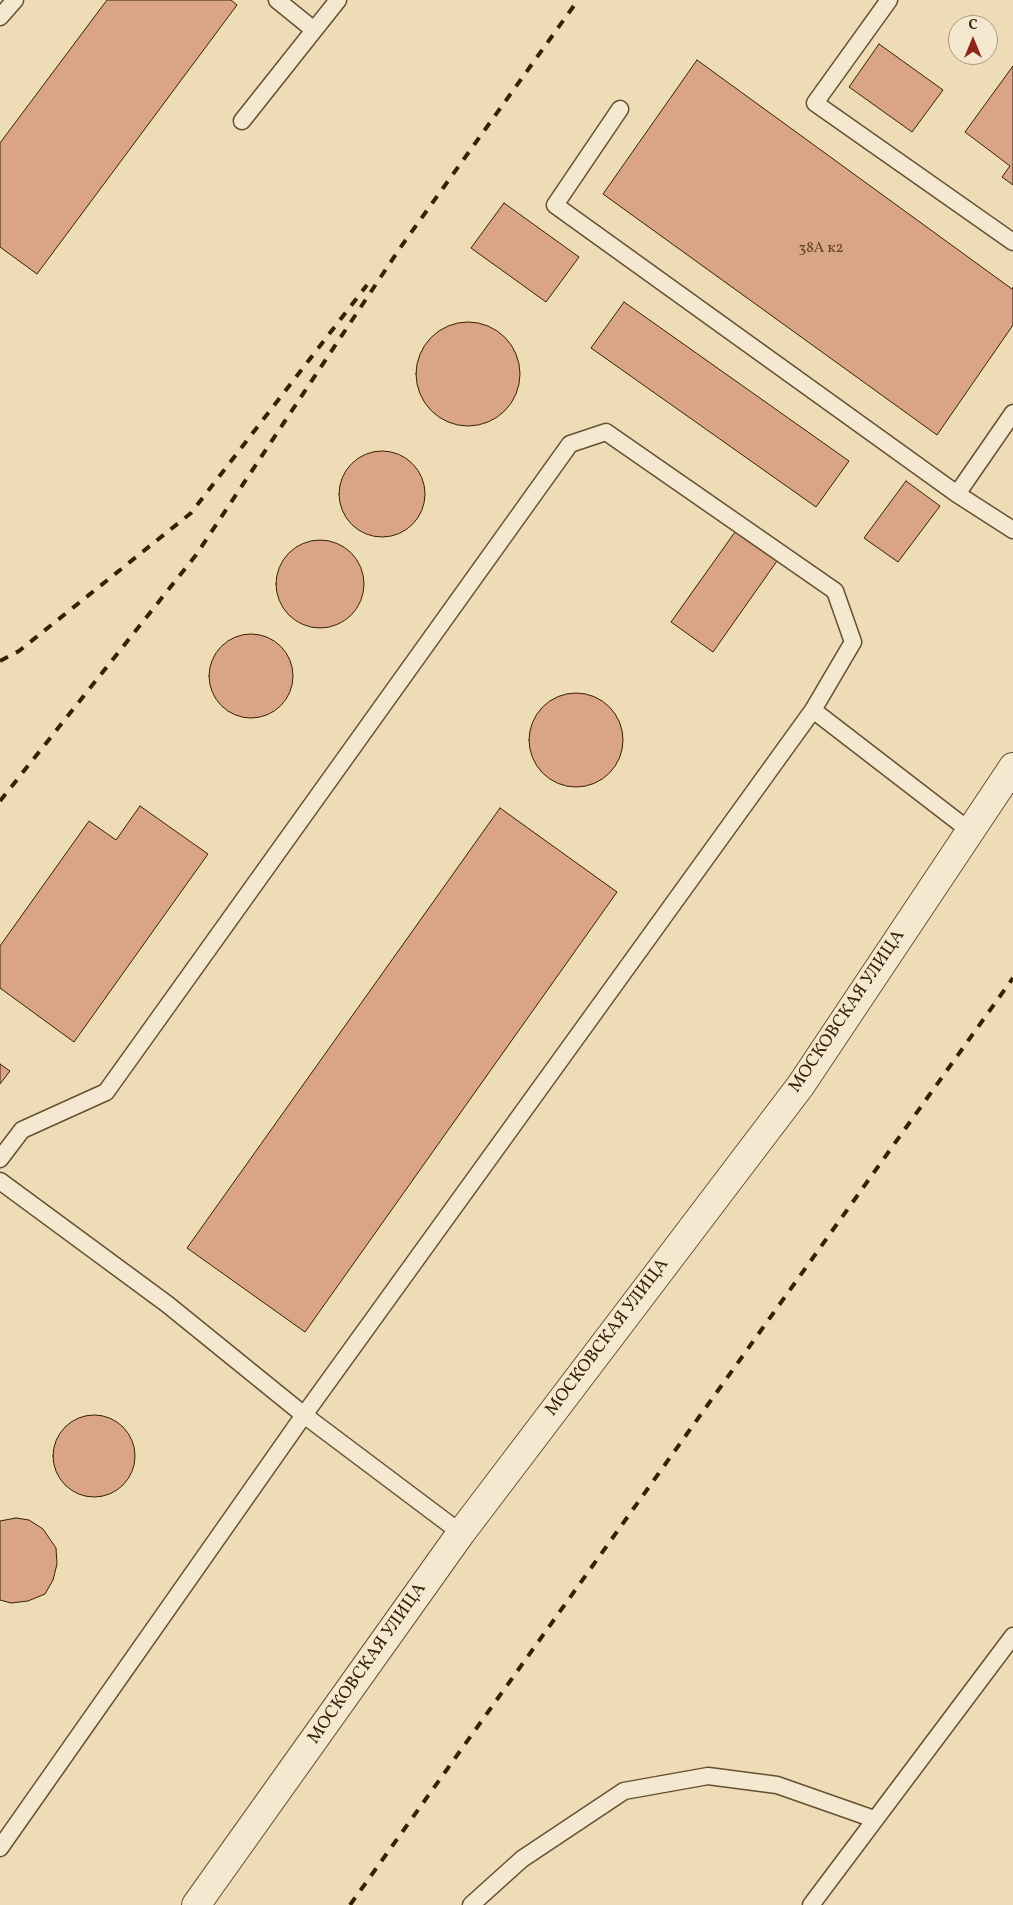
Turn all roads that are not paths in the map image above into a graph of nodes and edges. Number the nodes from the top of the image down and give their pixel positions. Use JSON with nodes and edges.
{"nodes":[{"id":1,"x":15,"y":0,"type":"edge"},
{"id":2,"x":277,"y":0,"type":"edge"},
{"id":3,"x":338,"y":0,"type":"edge"},
{"id":4,"x":889,"y":0,"type":"edge"},
{"id":5,"x":0,"y":17,"type":"edge"},
{"id":6,"x":314,"y":30,"type":"junction"},
{"id":7,"x":620,"y":109,"type":"dead end"},
{"id":8,"x":242,"y":122,"type":"dead end"},
{"id":9,"x":1013,"y":242,"type":"edge"},
{"id":10,"x":1013,"y":413,"type":"edge"},
{"id":11,"x":958,"y":494,"type":"junction"},
{"id":12,"x":1013,"y":530,"type":"edge"},
{"id":13,"x":813,"y":710,"type":"junction"},
{"id":14,"x":1013,"y":767,"type":"edge"},
{"id":15,"x":970,"y":832,"type":"junction"},
{"id":16,"x":0,"y":1159,"type":"edge"},
{"id":17,"x":0,"y":1181,"type":"edge"},
{"id":18,"x":304,"y":1414,"type":"junction"},
{"id":19,"x":461,"y":1533,"type":"junction"},
{"id":20,"x":1013,"y":1636,"type":"edge"},
{"id":21,"x":874,"y":1819,"type":"junction"},
{"id":22,"x":0,"y":1848,"type":"edge"},
{"id":23,"x":196,"y":1905,"type":"edge"},
{"id":24,"x":471,"y":1905,"type":"edge"},
{"id":25,"x":811,"y":1905,"type":"edge"}],
"edges":[{"from":1,"to":5,"type":"lane"},
{"from":2,"to":6,"type":"lane"},
{"from":3,"to":6,"type":"lane"},
{"from":4,"to":9,"type":"lane"},
{"from":6,"to":8,"type":"lane"},
{"from":7,"to":11,"type":"lane"},
{"from":10,"to":11,"type":"lane"},
{"from":11,"to":12,"type":"lane"},
{"from":13,"to":15,"type":"lane"},
{"from":13,"to":16,"type":"lane"},
{"from":13,"to":18,"type":"lane"},
{"from":14,"to":15,"type":"street","name":"МОСКОВСКАЯ УЛИЦА"},
{"from":15,"to":19,"type":"street","name":"МОСКОВСКАЯ УЛИЦА"},
{"from":17,"to":18,"type":"lane"},
{"from":18,"to":19,"type":"lane"},
{"from":18,"to":22,"type":"lane"},
{"from":19,"to":23,"type":"street","name":"МОСКОВСКАЯ УЛИЦА"},
{"from":20,"to":21,"type":"lane"},
{"from":21,"to":24,"type":"lane"},
{"from":21,"to":25,"type":"lane"}]}
